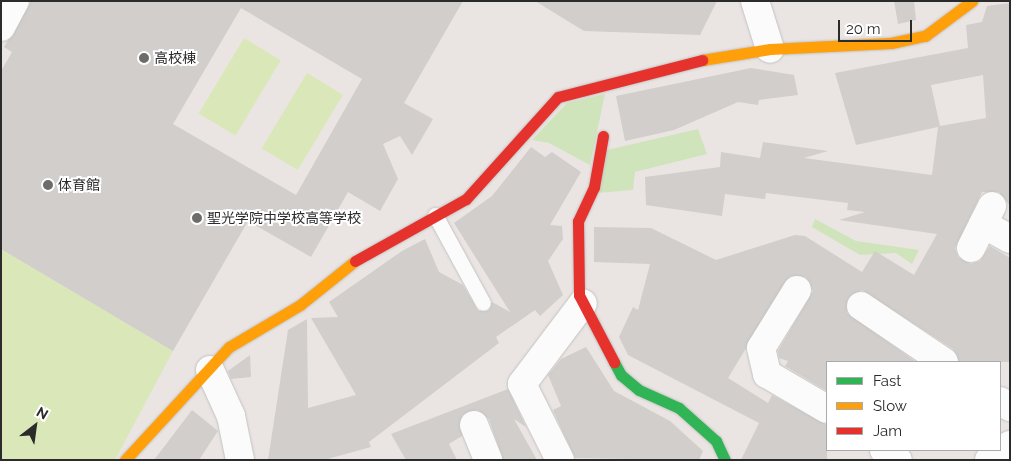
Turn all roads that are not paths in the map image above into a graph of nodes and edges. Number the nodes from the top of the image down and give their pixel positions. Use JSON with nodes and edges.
{"nodes":[{"id":1,"x":15,"y":1,"type":"edge"},
{"id":2,"x":755,"y":1,"type":"edge"},
{"id":3,"x":972,"y":1,"type":"edge"},
{"id":4,"x":1,"y":27,"type":"edge"},
{"id":5,"x":770,"y":49,"type":"junction"},
{"id":6,"x":603,"y":136,"type":"dead end"},
{"id":7,"x":435,"y":215,"type":"junction"},
{"id":8,"x":1010,"y":239,"type":"edge"},
{"id":9,"x":970,"y":248,"type":"dead end"},
{"id":10,"x":797,"y":290,"type":"dead end"},
{"id":11,"x":483,"y":303,"type":"dead end"},
{"id":12,"x":583,"y":303,"type":"junction"},
{"id":13,"x":862,"y":306,"type":"dead end"},
{"id":14,"x":943,"y":361,"type":"edge"},
{"id":15,"x":210,"y":370,"type":"junction"},
{"id":16,"x":826,"y":408,"type":"edge"},
{"id":17,"x":474,"y":425,"type":"dead end"},
{"id":18,"x":1010,"y":445,"type":"edge"},
{"id":19,"x":885,"y":451,"type":"edge"},
{"id":20,"x":725,"y":459,"type":"edge"},
{"id":21,"x":125,"y":460,"type":"edge"},
{"id":22,"x":240,"y":460,"type":"edge"},
{"id":23,"x":488,"y":460,"type":"edge"},
{"id":24,"x":560,"y":460,"type":"edge"},
{"id":25,"x":898,"y":460,"type":"edge"},
{"id":26,"x":988,"y":460,"type":"edge"}],
"edges":[{"from":1,"to":4,"type":"street"},
{"from":2,"to":5,"type":"street"},
{"from":3,"to":5,"type":"street"},
{"from":5,"to":7,"type":"street"},
{"from":6,"to":12,"type":"street"},
{"from":7,"to":11,"type":"lane"},
{"from":7,"to":15,"type":"street"},
{"from":8,"to":9,"type":"street"},
{"from":10,"to":16,"type":"street"},
{"from":12,"to":20,"type":"street"},
{"from":12,"to":24,"type":"street"},
{"from":13,"to":14,"type":"street"},
{"from":15,"to":21,"type":"street"},
{"from":15,"to":22,"type":"street"},
{"from":17,"to":23,"type":"street"},
{"from":18,"to":26,"type":"street"},
{"from":19,"to":25,"type":"street"}]}
